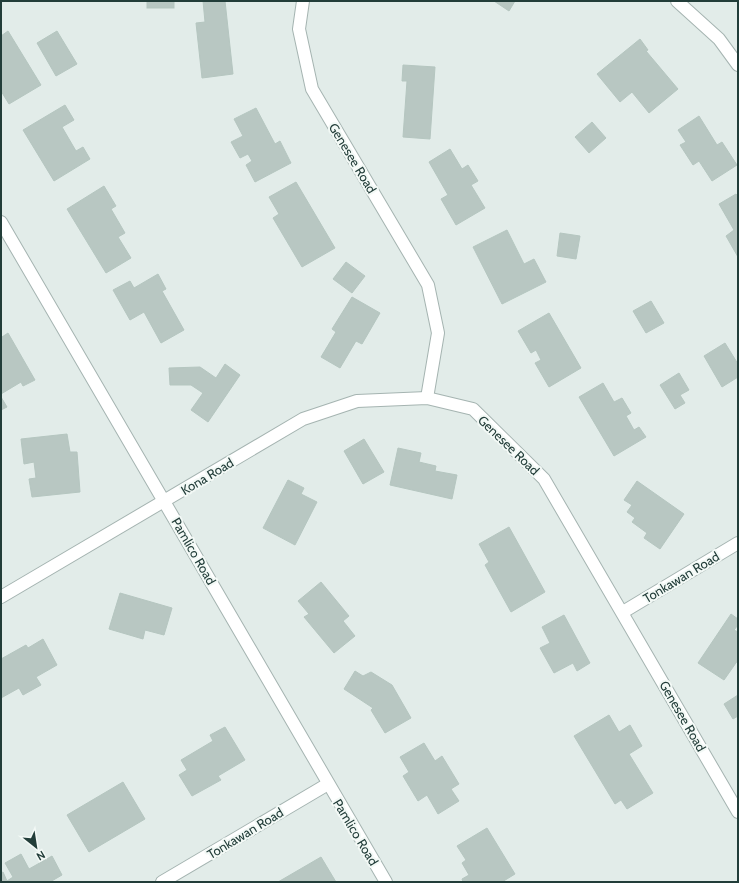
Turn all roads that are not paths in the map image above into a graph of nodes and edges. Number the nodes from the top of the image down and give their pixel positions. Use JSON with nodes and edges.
{"nodes":[{"id":1,"x":302,"y":1,"type":"edge"},
{"id":2,"x":677,"y":1,"type":"edge"},
{"id":3,"x":738,"y":65,"type":"edge"},
{"id":4,"x":1,"y":222,"type":"edge"},
{"id":5,"x":427,"y":398,"type":"junction"},
{"id":6,"x":166,"y":502,"type":"junction"},
{"id":7,"x":738,"y":542,"type":"edge"},
{"id":8,"x":1,"y":597,"type":"edge"},
{"id":9,"x":623,"y":612,"type":"junction"},
{"id":10,"x":328,"y":784,"type":"junction"},
{"id":11,"x":738,"y":812,"type":"edge"},
{"id":12,"x":162,"y":882,"type":"edge"},
{"id":13,"x":386,"y":882,"type":"edge"}],
"edges":[{"from":1,"to":5,"type":"street","name":"Genesee Road"},
{"from":2,"to":3,"type":"street"},
{"from":4,"to":6,"type":"street","name":"Pamlico Road"},
{"from":5,"to":6,"type":"street","name":"Kona Road"},
{"from":5,"to":9,"type":"street","name":"Genesee Road"},
{"from":6,"to":8,"type":"street","name":"Kona Road"},
{"from":6,"to":10,"type":"street","name":"Pamlico Road"},
{"from":7,"to":9,"type":"street","name":"Tonkawan Road"},
{"from":9,"to":11,"type":"street","name":"Genesee Road"},
{"from":10,"to":12,"type":"street","name":"Tonkawan Road"},
{"from":10,"to":13,"type":"street","name":"Pamlico Road"}]}
